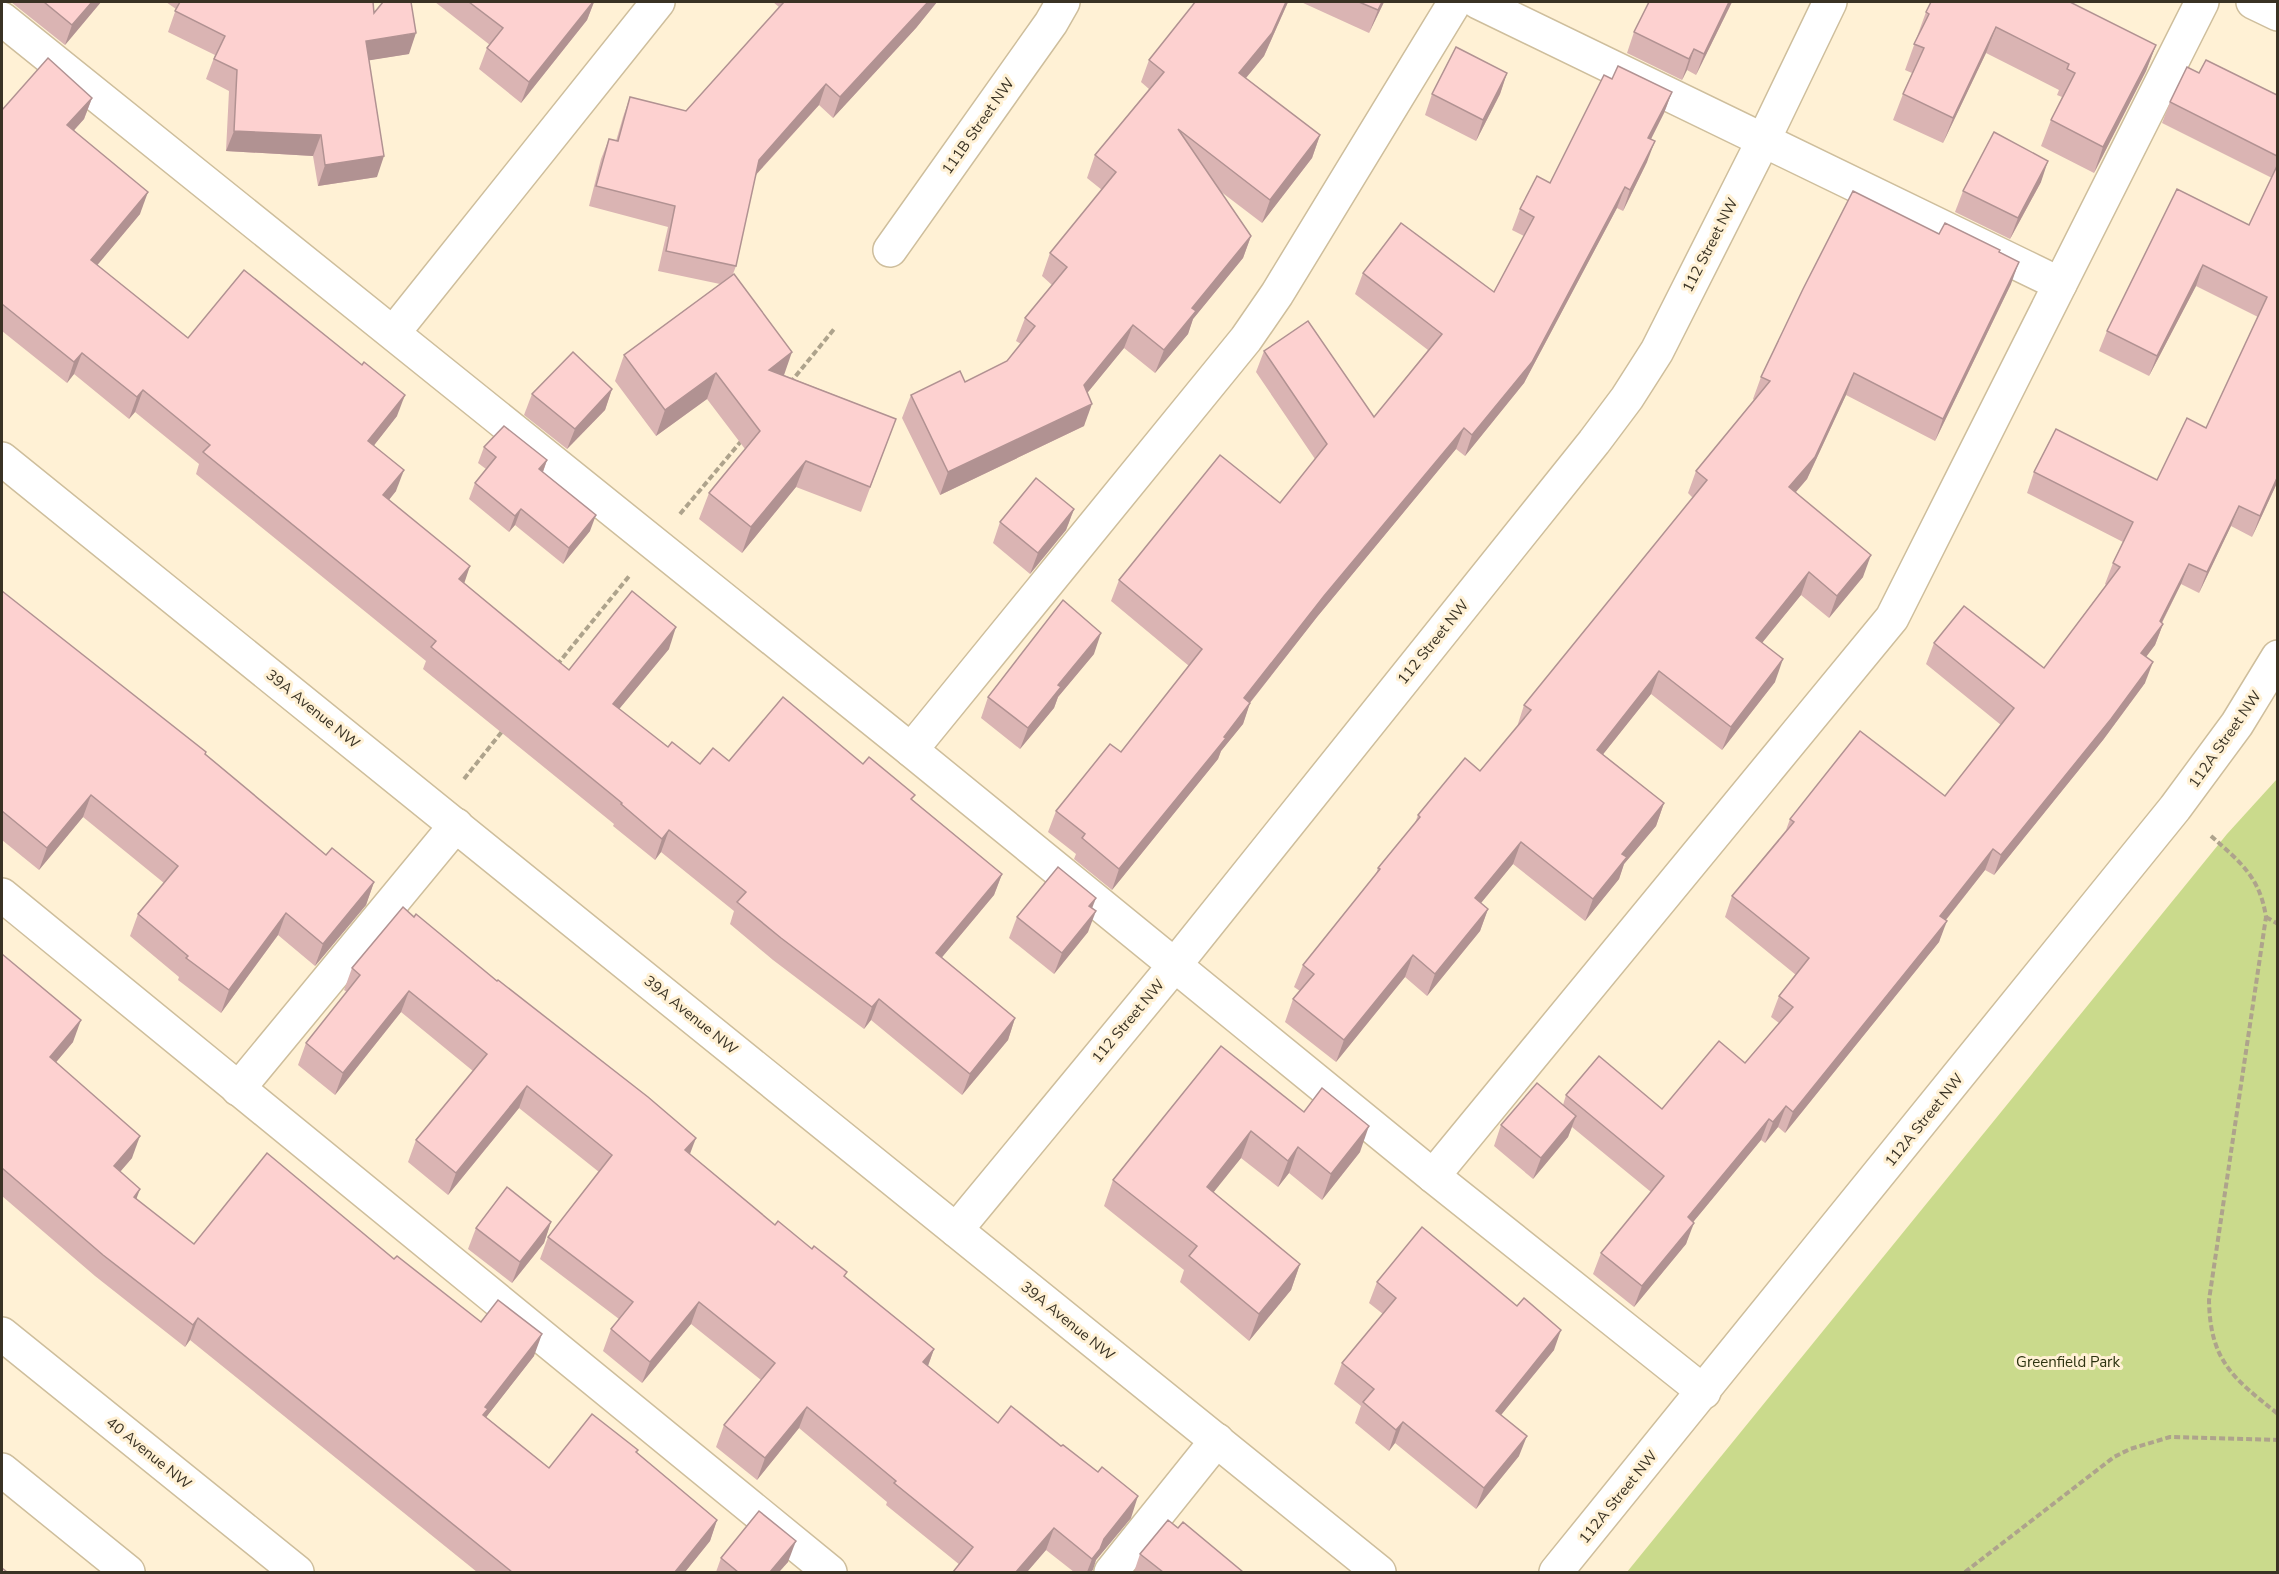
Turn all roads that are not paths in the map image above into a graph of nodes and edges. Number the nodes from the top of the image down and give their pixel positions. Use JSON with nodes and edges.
{"nodes":[{"id":1,"x":658,"y":2,"type":"edge"},
{"id":2,"x":1064,"y":2,"type":"edge"},
{"id":3,"x":1455,"y":2,"type":"edge"},
{"id":4,"x":1478,"y":2,"type":"edge"},
{"id":5,"x":1830,"y":2,"type":"edge"},
{"id":6,"x":2202,"y":2,"type":"edge"},
{"id":7,"x":2253,"y":2,"type":"edge"},
{"id":8,"x":2277,"y":14,"type":"edge"},
{"id":9,"x":2,"y":19,"type":"edge"},
{"id":10,"x":1764,"y":139,"type":"junction"},
{"id":11,"x":890,"y":250,"type":"dead end"},
{"id":12,"x":2060,"y":284,"type":"junction"},
{"id":13,"x":394,"y":332,"type":"junction"},
{"id":14,"x":2,"y":459,"type":"edge"},
{"id":15,"x":2277,"y":657,"type":"edge"},
{"id":16,"x":911,"y":750,"type":"junction"},
{"id":17,"x":456,"y":825,"type":"junction"},
{"id":18,"x":2,"y":895,"type":"edge"},
{"id":19,"x":1174,"y":966,"type":"junction"},
{"id":20,"x":238,"y":1089,"type":"junction"},
{"id":21,"x":1433,"y":1176,"type":"junction"},
{"id":22,"x":956,"y":1230,"type":"junction"},
{"id":23,"x":2,"y":1334,"type":"edge"},
{"id":24,"x":1704,"y":1392,"type":"junction"},
{"id":25,"x":1217,"y":1440,"type":"junction"},
{"id":26,"x":2,"y":1470,"type":"edge"},
{"id":27,"x":128,"y":1572,"type":"edge"},
{"id":28,"x":294,"y":1572,"type":"edge"},
{"id":29,"x":830,"y":1572,"type":"edge"},
{"id":30,"x":1111,"y":1572,"type":"edge"},
{"id":31,"x":1379,"y":1572,"type":"edge"},
{"id":32,"x":1556,"y":1572,"type":"edge"}],
"edges":[{"from":1,"to":13,"type":"street"},
{"from":2,"to":11,"type":"street","name":"111B Street NW"},
{"from":3,"to":16,"type":"street"},
{"from":4,"to":10,"type":"street"},
{"from":5,"to":10,"type":"street","name":"112 Street NW"},
{"from":6,"to":12,"type":"street"},
{"from":7,"to":8,"type":"street"},
{"from":9,"to":13,"type":"street"},
{"from":10,"to":12,"type":"street"},
{"from":10,"to":19,"type":"street","name":"112 Street NW"},
{"from":12,"to":21,"type":"street"},
{"from":13,"to":16,"type":"street"},
{"from":14,"to":17,"type":"street","name":"39A Avenue NW"},
{"from":15,"to":24,"type":"street","name":"112A Street NW"},
{"from":16,"to":19,"type":"street"},
{"from":17,"to":20,"type":"street"},
{"from":17,"to":22,"type":"street","name":"39A Avenue NW"},
{"from":18,"to":20,"type":"street"},
{"from":19,"to":21,"type":"street"},
{"from":19,"to":22,"type":"street","name":"112 Street NW"},
{"from":20,"to":29,"type":"street"},
{"from":21,"to":24,"type":"street"},
{"from":22,"to":25,"type":"street","name":"39A Avenue NW"},
{"from":23,"to":28,"type":"street","name":"40 Avenue NW"},
{"from":24,"to":32,"type":"street","name":"112A Street NW"},
{"from":25,"to":30,"type":"street"},
{"from":25,"to":31,"type":"street","name":"39A Avenue NW"},
{"from":26,"to":27,"type":"street"}]}
